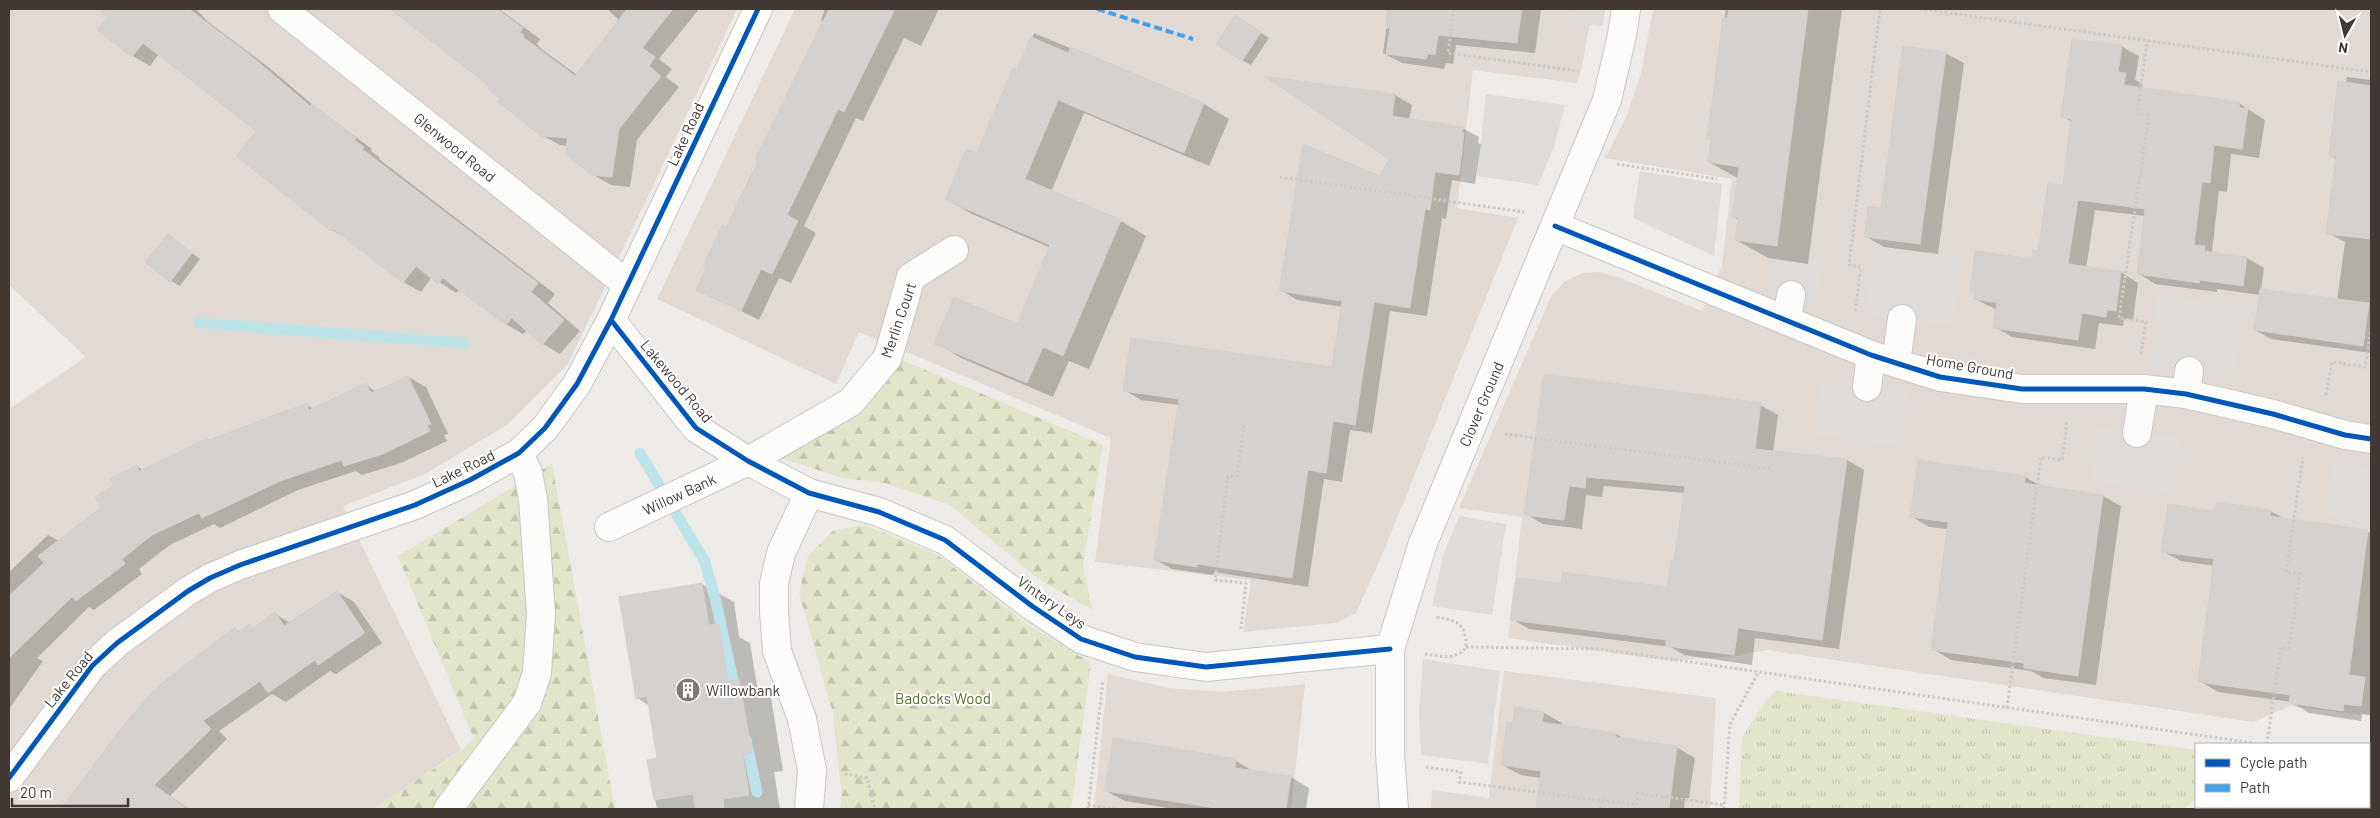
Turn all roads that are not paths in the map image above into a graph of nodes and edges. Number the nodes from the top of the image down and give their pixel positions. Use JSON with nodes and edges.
{"nodes":[{"id":1,"x":282,"y":9,"type":"edge"},
{"id":2,"x":758,"y":9,"type":"edge"},
{"id":3,"x":1626,"y":9,"type":"edge"},
{"id":4,"x":1557,"y":222,"type":"junction"},
{"id":5,"x":954,"y":250,"type":"dead end"},
{"id":6,"x":628,"y":285,"type":"junction"},
{"id":7,"x":1902,"y":319,"type":"dead end"},
{"id":8,"x":611,"y":320,"type":"junction"},
{"id":9,"x":1873,"y":355,"type":"junction"},
{"id":10,"x":1867,"y":387,"type":"dead end"},
{"id":11,"x":2140,"y":389,"type":"junction"},
{"id":12,"x":2137,"y":433,"type":"dead end"},
{"id":13,"x":2371,"y":438,"type":"edge"},
{"id":14,"x":519,"y":453,"type":"junction"},
{"id":15,"x":748,"y":461,"type":"junction"},
{"id":16,"x":809,"y":493,"type":"junction"},
{"id":17,"x":609,"y":527,"type":"dead end"},
{"id":18,"x":1390,"y":649,"type":"junction"},
{"id":19,"x":9,"y":778,"type":"edge"},
{"id":20,"x":448,"y":809,"type":"edge"},
{"id":21,"x":809,"y":809,"type":"edge"},
{"id":22,"x":1394,"y":809,"type":"edge"}],
"edges":[{"from":1,"to":6,"type":"street","name":"Glenwood Road"},
{"from":2,"to":6,"type":"street","name":"Lake Road"},
{"from":3,"to":4,"type":"street","name":"Clover Ground"},
{"from":4,"to":9,"type":"street","name":"Home Ground"},
{"from":4,"to":18,"type":"street","name":"Clover Ground"},
{"from":5,"to":15,"type":"street","name":"Merlin Court"},
{"from":6,"to":8,"type":"street","name":"Lake Road"},
{"from":7,"to":9,"type":"street"},
{"from":8,"to":14,"type":"street","name":"Lake Road"},
{"from":8,"to":15,"type":"street","name":"Lakewood Road"},
{"from":9,"to":10,"type":"street"},
{"from":9,"to":11,"type":"street","name":"Home Ground"},
{"from":11,"to":12,"type":"street"},
{"from":11,"to":13,"type":"street","name":"Home Ground"},
{"from":14,"to":19,"type":"street","name":"Lake Road"},
{"from":14,"to":20,"type":"street"},
{"from":15,"to":16,"type":"street","name":"Lakewood Road"},
{"from":15,"to":17,"type":"street","name":"Willow Bank"},
{"from":16,"to":18,"type":"street","name":"Vintery Leys"},
{"from":16,"to":21,"type":"street"},
{"from":18,"to":22,"type":"street","name":"Clover Ground"}]}
